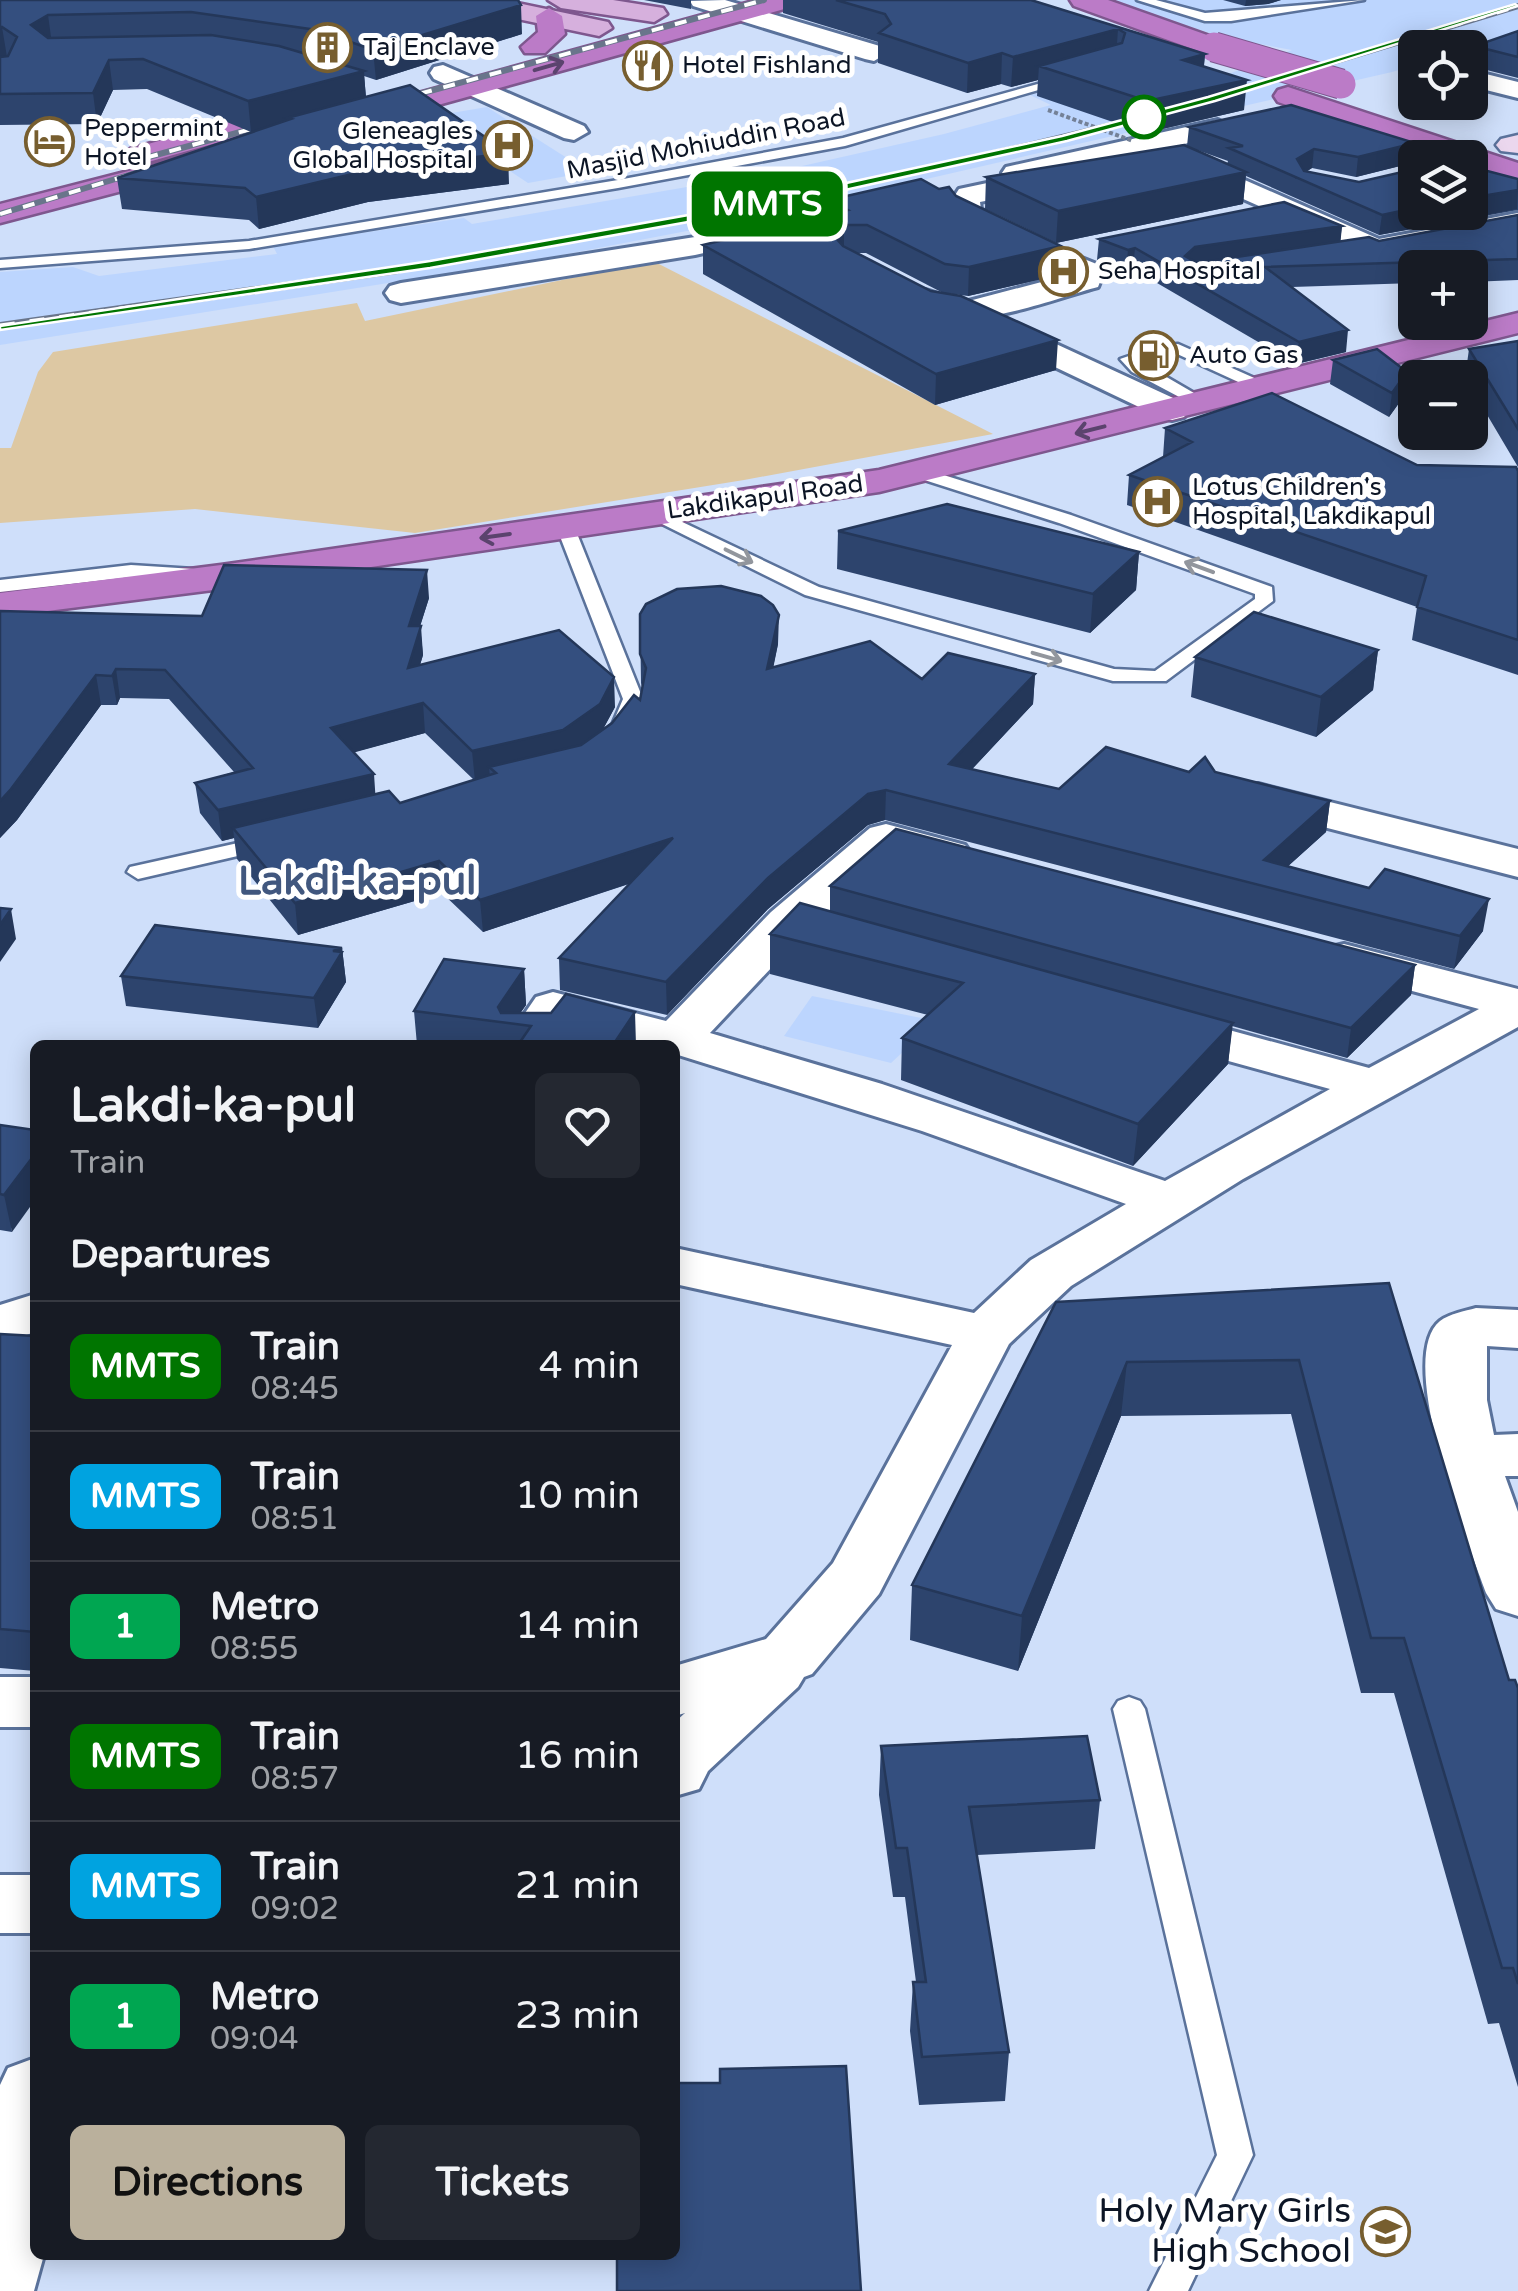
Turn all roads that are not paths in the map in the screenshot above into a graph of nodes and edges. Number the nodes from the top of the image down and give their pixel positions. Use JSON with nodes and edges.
{"nodes":[{"id":1,"x":465,"y":0,"type":"edge"},
{"id":2,"x":786,"y":0,"type":"edge"},
{"id":3,"x":1144,"y":0,"type":"edge"},
{"id":4,"x":705,"y":1,"type":"edge"},
{"id":5,"x":1349,"y":1,"type":"edge"},
{"id":6,"x":1074,"y":10,"type":"edge"},
{"id":7,"x":573,"y":12,"type":"edge"},
{"id":8,"x":743,"y":12,"type":"junction"},
{"id":9,"x":534,"y":47,"type":"junction"},
{"id":10,"x":874,"y":53,"type":"dead end"},
{"id":11,"x":444,"y":72,"type":"junction"},
{"id":12,"x":1079,"y":76,"type":"edge"},
{"id":13,"x":1488,"y":82,"type":"edge"},
{"id":14,"x":476,"y":86,"type":"junction"},
{"id":15,"x":1518,"y":90,"type":"edge"},
{"id":16,"x":1317,"y":106,"type":"junction"},
{"id":17,"x":574,"y":132,"type":"dead end"},
{"id":18,"x":1516,"y":153,"type":"edge"},
{"id":19,"x":1488,"y":179,"type":"edge"},
{"id":20,"x":1518,"y":188,"type":"edge"},
{"id":21,"x":941,"y":189,"type":"edge"},
{"id":22,"x":0,"y":194,"type":"edge"},
{"id":23,"x":1281,"y":208,"type":"junction"},
{"id":24,"x":0,"y":214,"type":"edge"},
{"id":25,"x":829,"y":216,"type":"edge"},
{"id":26,"x":1243,"y":216,"type":"edge"},
{"id":27,"x":1518,"y":222,"type":"edge"},
{"id":28,"x":1110,"y":244,"type":"edge"},
{"id":29,"x":1376,"y":248,"type":"junction"},
{"id":30,"x":1340,"y":254,"type":"edge"},
{"id":31,"x":1053,"y":256,"type":"junction"},
{"id":32,"x":0,"y":264,"type":"edge"},
{"id":33,"x":894,"y":279,"type":"edge"},
{"id":34,"x":401,"y":293,"type":"dead end"},
{"id":35,"x":965,"y":312,"type":"junction"},
{"id":36,"x":1509,"y":328,"type":"edge"},
{"id":37,"x":1264,"y":388,"type":"junction"},
{"id":38,"x":1186,"y":407,"type":"junction"},
{"id":39,"x":918,"y":472,"type":"junction"},
{"id":40,"x":651,"y":514,"type":"junction"},
{"id":41,"x":565,"y":526,"type":"junction"},
{"id":42,"x":221,"y":577,"type":"junction"},
{"id":43,"x":0,"y":586,"type":"edge"},
{"id":44,"x":0,"y":604,"type":"edge"},
{"id":45,"x":611,"y":742,"type":"edge"},
{"id":46,"x":1228,"y":790,"type":"edge"},
{"id":47,"x":287,"y":838,"type":"edge"},
{"id":48,"x":1518,"y":863,"type":"edge"},
{"id":49,"x":982,"y":864,"type":"edge"},
{"id":50,"x":138,"y":872,"type":"dead end"},
{"id":51,"x":788,"y":922,"type":"junction"},
{"id":52,"x":845,"y":938,"type":"edge"},
{"id":53,"x":1307,"y":949,"type":"edge"},
{"id":54,"x":1518,"y":1006,"type":"edge"},
{"id":55,"x":1128,"y":1017,"type":"edge"},
{"id":56,"x":678,"y":1036,"type":"junction"},
{"id":57,"x":531,"y":1040,"type":"edge"},
{"id":58,"x":1373,"y":1085,"type":"junction"},
{"id":59,"x":1169,"y":1201,"type":"junction"},
{"id":60,"x":680,"y":1267,"type":"edge"},
{"id":61,"x":30,"y":1314,"type":"edge"},
{"id":62,"x":0,"y":1325,"type":"edge"},
{"id":63,"x":1518,"y":1328,"type":"edge"},
{"id":64,"x":986,"y":1334,"type":"junction"},
{"id":65,"x":1493,"y":1456,"type":"edge"},
{"id":66,"x":1518,"y":1593,"type":"edge"},
{"id":67,"x":790,"y":1657,"type":"junction"},
{"id":68,"x":680,"y":1690,"type":"edge"},
{"id":69,"x":0,"y":1702,"type":"edge"},
{"id":70,"x":30,"y":1702,"type":"edge"},
{"id":71,"x":1129,"y":1710,"type":"dead end"},
{"id":72,"x":680,"y":1757,"type":"edge"},
{"id":73,"x":0,"y":1904,"type":"edge"},
{"id":74,"x":30,"y":1904,"type":"edge"},
{"id":75,"x":30,"y":2118,"type":"edge"},
{"id":76,"x":0,"y":2278,"type":"edge"},
{"id":77,"x":1168,"y":2291,"type":"edge"}],
"edges":[{"from":1,"to":7,"type":"main road"},
{"from":2,"to":8,"type":"highway"},
{"from":3,"to":5,"type":"lane"},
{"from":4,"to":7,"type":"highway"},
{"from":4,"to":8,"type":"street"},
{"from":6,"to":16,"type":"highway"},
{"from":6,"to":18,"type":"highway","bridge":true},
{"from":7,"to":9,"type":"highway"},
{"from":7,"to":9,"type":"highway"},
{"from":8,"to":10,"type":"street"},
{"from":14,"to":8,"type":"highway","one_way":true},
{"from":9,"to":11,"type":"highway"},
{"from":11,"to":14,"type":"street"},
{"from":11,"to":22,"type":"highway"},
{"from":12,"to":32,"type":"lane","name":"Masjid Mohiuddin Road"},
{"from":13,"to":15,"type":"street"},
{"from":14,"to":17,"type":"street"},
{"from":14,"to":24,"type":"highway"},
{"from":16,"to":18,"type":"highway"},
{"from":16,"to":21,"type":"street"},
{"from":19,"to":20,"type":"street"},
{"from":23,"to":26,"type":"street"},
{"from":23,"to":29,"type":"street"},
{"from":23,"to":31,"type":"street"},
{"from":25,"to":34,"type":"street"},
{"from":27,"to":29,"type":"street"},
{"from":28,"to":31,"type":"street"},
{"from":29,"to":30,"type":"lane"},
{"from":31,"to":35,"type":"street"},
{"from":33,"to":35,"type":"street"},
{"from":35,"to":38,"type":"street"},
{"from":36,"to":37,"type":"highway","name":"Lakdikapul Road"},
{"from":37,"to":38,"type":"highway","name":"Lakdikapul Road"},
{"from":37,"to":38,"type":"lane"},
{"from":38,"to":39,"type":"highway","name":"Lakdikapul Road","one_way":true},
{"from":39,"to":40,"type":"highway","name":"Lakdikapul Road"},
{"from":40,"to":39,"type":"lane","one_way":true},
{"from":40,"to":41,"type":"highway","name":"Lakdikapul Road"},
{"from":41,"to":42,"type":"highway","name":"Lakdikapul Road","one_way":true},
{"from":41,"to":45,"type":"lane"},
{"from":42,"to":43,"type":"lane"},
{"from":42,"to":44,"type":"highway","name":"Lakdikapul Road"},
{"from":46,"to":48,"type":"street"},
{"from":47,"to":50,"type":"lane"},
{"from":49,"to":51,"type":"street"},
{"from":51,"to":52,"type":"street"},
{"from":51,"to":56,"type":"street"},
{"from":53,"to":54,"type":"street"},
{"from":54,"to":58,"type":"street"},
{"from":55,"to":58,"type":"street"},
{"from":56,"to":57,"type":"street"},
{"from":56,"to":59,"type":"street"},
{"from":58,"to":59,"type":"street"},
{"from":59,"to":64,"type":"street"},
{"from":60,"to":64,"type":"street"},
{"from":61,"to":62,"type":"street"},
{"from":63,"to":65,"type":"street"},
{"from":64,"to":67,"type":"street"},
{"from":65,"to":66,"type":"street"},
{"from":67,"to":68,"type":"street"},
{"from":67,"to":72,"type":"street"},
{"from":69,"to":70,"type":"street"},
{"from":71,"to":77,"type":"lane"},
{"from":73,"to":74,"type":"street"},
{"from":75,"to":76,"type":"street"}]}
